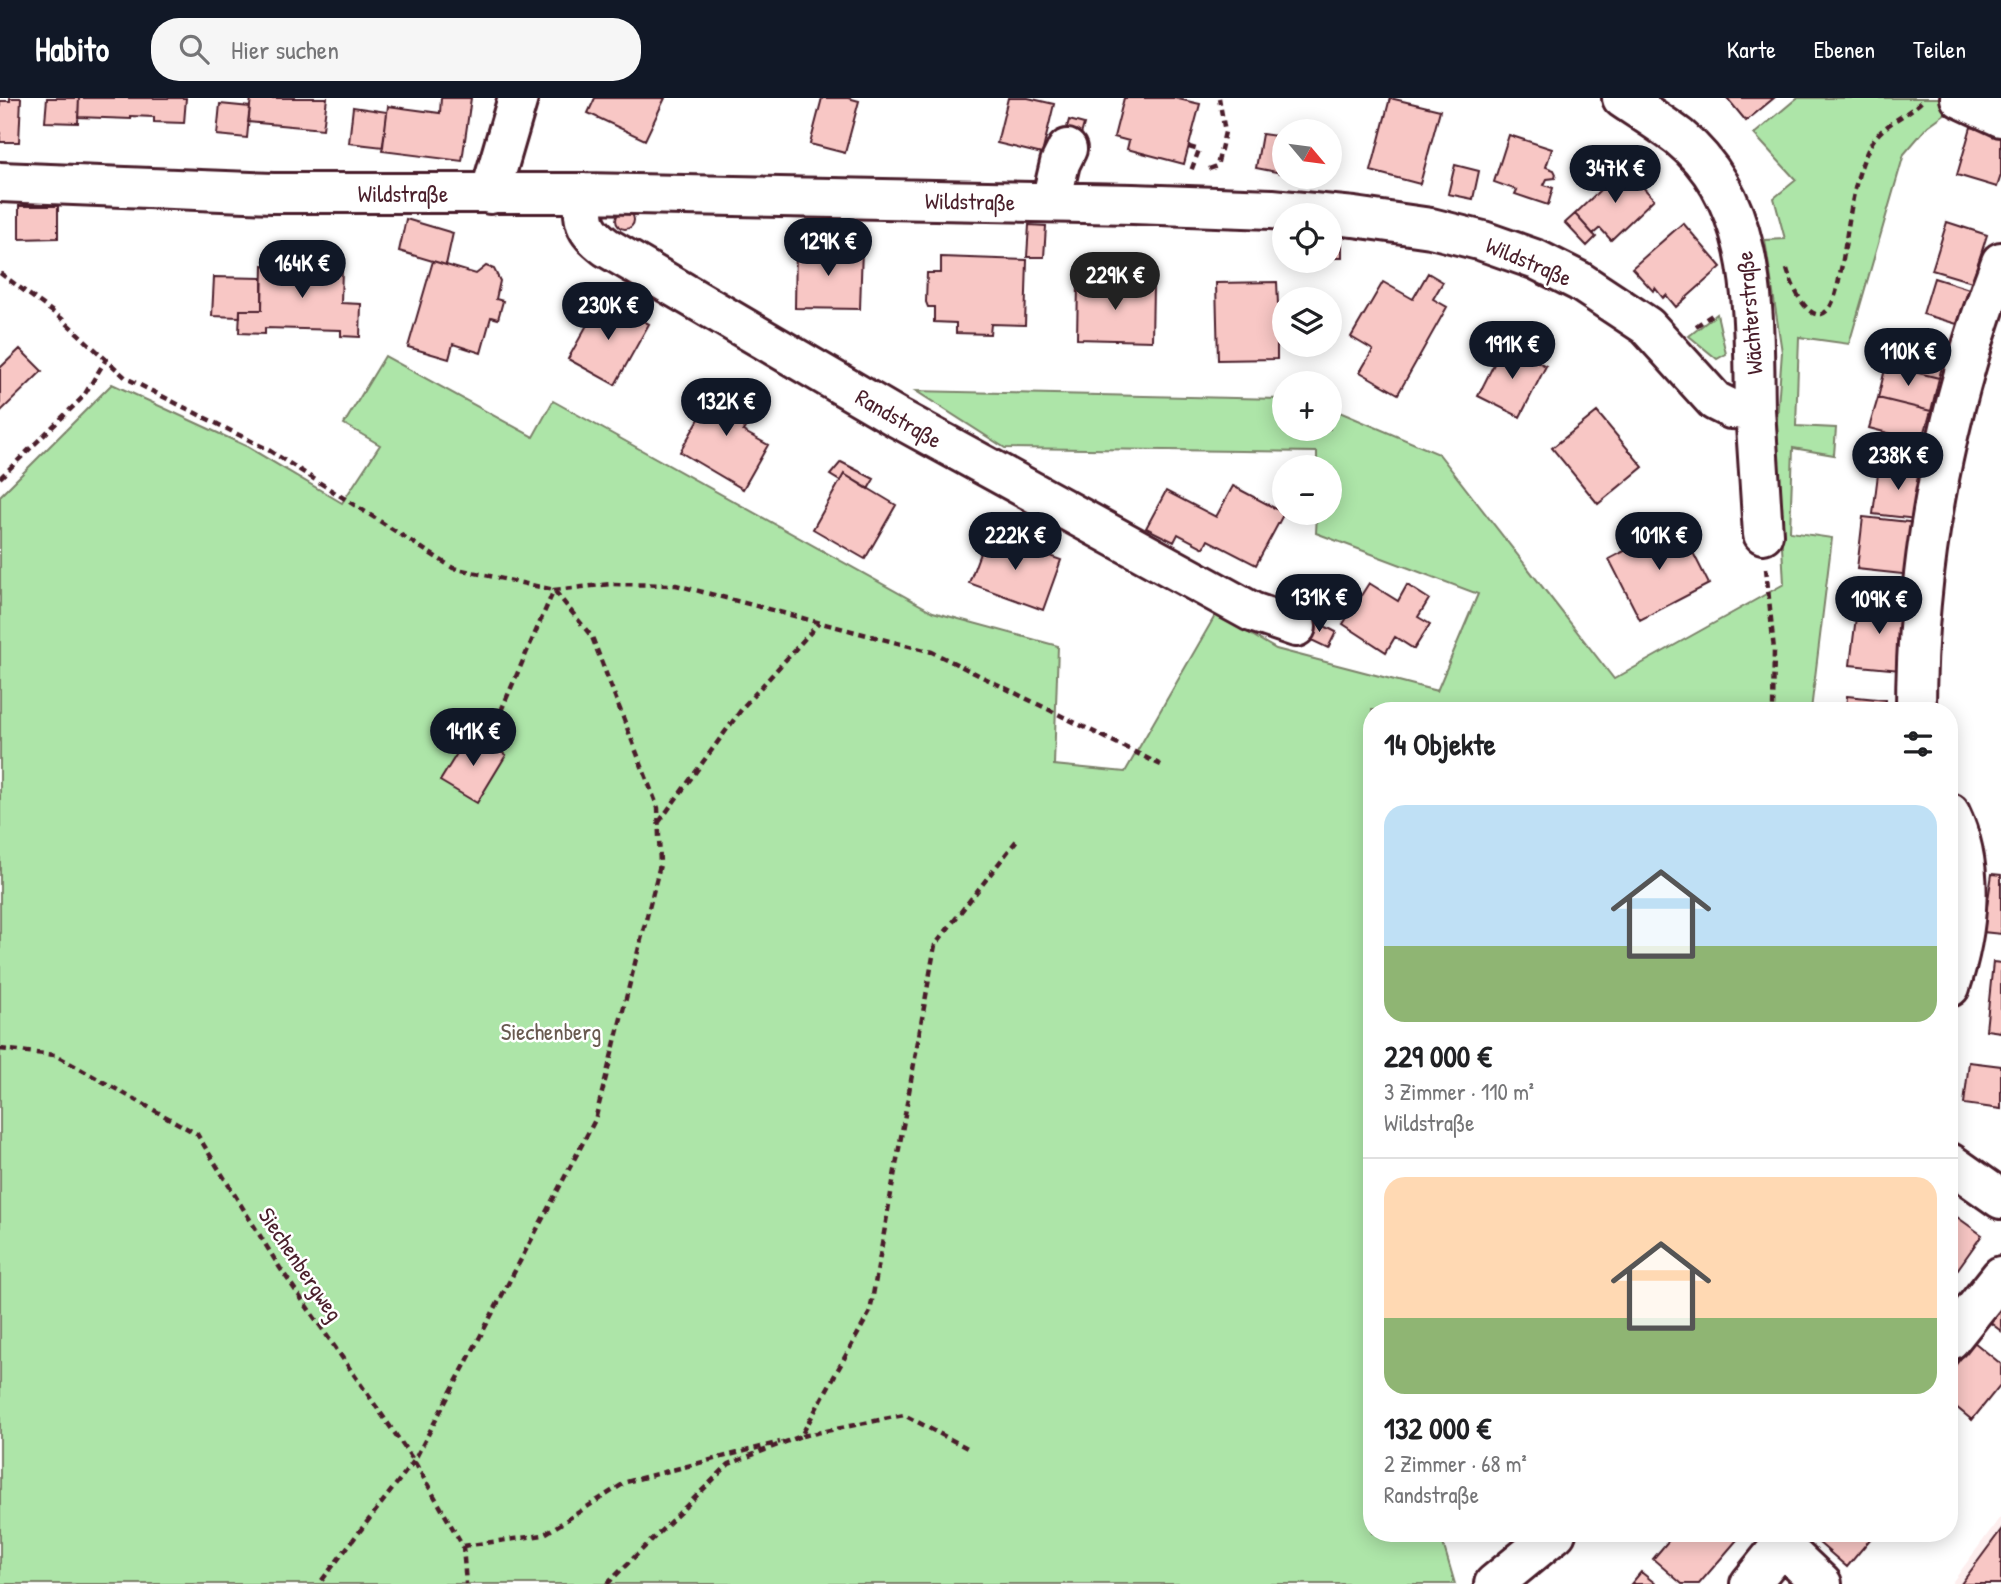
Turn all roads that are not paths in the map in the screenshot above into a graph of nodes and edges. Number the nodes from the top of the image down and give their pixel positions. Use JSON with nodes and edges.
{"nodes":[{"id":1,"x":518,"y":98,"type":"edge"},
{"id":2,"x":1622,"y":98,"type":"edge"},
{"id":3,"x":1960,"y":98,"type":"edge"},
{"id":4,"x":2001,"y":117,"type":"edge"},
{"id":5,"x":1067,"y":149,"type":"dead end"},
{"id":6,"x":0,"y":182,"type":"edge"},
{"id":7,"x":491,"y":194,"type":"junction"},
{"id":8,"x":584,"y":194,"type":"junction"},
{"id":9,"x":1051,"y":202,"type":"junction"},
{"id":10,"x":2001,"y":261,"type":"edge"},
{"id":11,"x":1755,"y":410,"type":"junction"},
{"id":12,"x":1763,"y":534,"type":"road end"},
{"id":13,"x":1296,"y":626,"type":"dead end"},
{"id":14,"x":1916,"y":702,"type":"edge"},
{"id":15,"x":1958,"y":836,"type":"edge"},
{"id":16,"x":1958,"y":961,"type":"edge"},
{"id":17,"x":1958,"y":1169,"type":"edge"},
{"id":18,"x":2001,"y":1199,"type":"edge"},
{"id":19,"x":2001,"y":1276,"type":"edge"},
{"id":20,"x":1958,"y":1330,"type":"edge"},
{"id":21,"x":1545,"y":1542,"type":"edge"},
{"id":22,"x":1784,"y":1542,"type":"edge"},
{"id":23,"x":1788,"y":1542,"type":"edge"},
{"id":24,"x":1494,"y":1584,"type":"edge"},
{"id":25,"x":1749,"y":1584,"type":"edge"},
{"id":26,"x":1822,"y":1584,"type":"edge"}],
"edges":[{"from":1,"to":7,"type":"street"},
{"from":2,"to":11,"type":"street","name":"Wächterstraße"},
{"from":3,"to":4,"type":"street"},
{"from":5,"to":9,"type":"street"},
{"from":6,"to":7,"type":"street","name":"Wildstraße"},
{"from":7,"to":8,"type":"street","name":"Wildstraße"},
{"from":8,"to":9,"type":"street","name":"Wildstraße"},
{"from":8,"to":13,"type":"street","name":"Randstraße"},
{"from":9,"to":11,"type":"street","name":"Wildstraße"},
{"from":10,"to":14,"type":"street"},
{"from":11,"to":12,"type":"street"},
{"from":15,"to":16,"type":"street"},
{"from":17,"to":18,"type":"street"},
{"from":19,"to":20,"type":"street"},
{"from":21,"to":24,"type":"street"},
{"from":22,"to":25,"type":"street"},
{"from":23,"to":26,"type":"street"}]}
